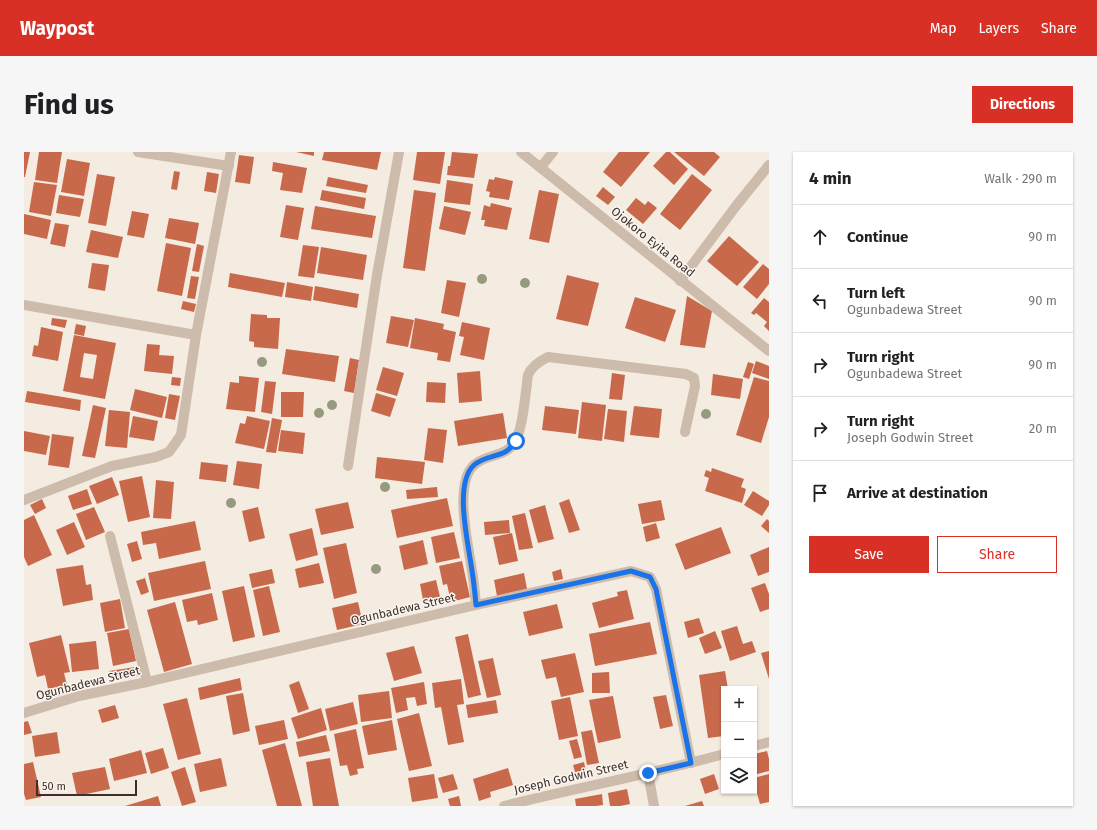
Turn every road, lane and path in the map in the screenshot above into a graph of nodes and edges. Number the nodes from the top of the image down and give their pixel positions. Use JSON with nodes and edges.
{"nodes":[{"id":1,"x":138,"y":152,"type":"edge"},
{"id":2,"x":232,"y":152,"type":"edge"},
{"id":3,"x":399,"y":152,"type":"edge"},
{"id":4,"x":521,"y":152,"type":"edge"},
{"id":5,"x":553,"y":152,"type":"edge"},
{"id":6,"x":769,"y":165,"type":"edge"},
{"id":7,"x":229,"y":166,"type":"junction"},
{"id":8,"x":541,"y":167,"type":"junction"},
{"id":9,"x":680,"y":281,"type":"junction"},
{"id":10,"x":24,"y":305,"type":"edge"},
{"id":11,"x":196,"y":335,"type":"junction"},
{"id":12,"x":769,"y":351,"type":"edge"},
{"id":13,"x":685,"y":432,"type":"dead end"},
{"id":14,"x":348,"y":466,"type":"dead end"},
{"id":15,"x":24,"y":500,"type":"edge"},
{"id":16,"x":110,"y":536,"type":"dead end"},
{"id":17,"x":476,"y":605,"type":"junction"},
{"id":18,"x":147,"y":682,"type":"junction"},
{"id":19,"x":24,"y":713,"type":"edge"},
{"id":20,"x":769,"y":742,"type":"edge"},
{"id":21,"x":757,"y":745,"type":"edge"},
{"id":22,"x":721,"y":755,"type":"edge"},
{"id":23,"x":691,"y":763,"type":"junction"},
{"id":24,"x":648,"y":773,"type":"junction"},
{"id":25,"x":504,"y":806,"type":"edge"},
{"id":26,"x":654,"y":806,"type":"edge"}],
"edges":[{"from":1,"to":7,"type":"street"},
{"from":2,"to":7,"type":"street"},
{"from":3,"to":14,"type":"street"},
{"from":4,"to":8,"type":"street","name":"Ojokoro Eyita Road"},
{"from":5,"to":8,"type":"street"},
{"from":6,"to":9,"type":"street"},
{"from":7,"to":11,"type":"street"},
{"from":8,"to":9,"type":"street","name":"Ojokoro Eyita Road"},
{"from":9,"to":12,"type":"street","name":"Ojokoro Eyita Road"},
{"from":10,"to":11,"type":"street"},
{"from":11,"to":15,"type":"street"},
{"from":13,"to":17,"type":"street"},
{"from":16,"to":18,"type":"street"},
{"from":17,"to":18,"type":"street","name":"Ogunbadewa Street"},
{"from":17,"to":23,"type":"street","name":"Ogunbadewa Street"},
{"from":18,"to":19,"type":"street","name":"Ogunbadewa Street"},
{"from":20,"to":21,"type":"street"},
{"from":22,"to":23,"type":"street","name":"Joseph Godwin Street"},
{"from":23,"to":24,"type":"street","name":"Joseph Godwin Street"},
{"from":24,"to":25,"type":"street","name":"Joseph Godwin Street"},
{"from":24,"to":26,"type":"street"}]}
